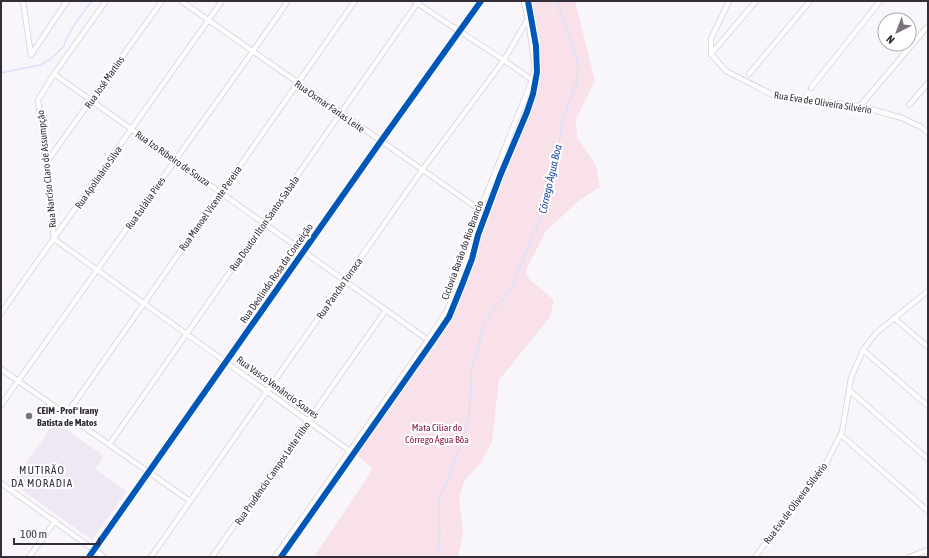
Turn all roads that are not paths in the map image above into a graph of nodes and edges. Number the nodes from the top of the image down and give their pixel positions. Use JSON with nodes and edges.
{"nodes":[{"id":1,"x":23,"y":1,"type":"edge"},
{"id":2,"x":67,"y":1,"type":"edge"},
{"id":3,"x":106,"y":1,"type":"edge"},
{"id":4,"x":162,"y":1,"type":"edge"},
{"id":5,"x":181,"y":1,"type":"edge"},
{"id":6,"x":222,"y":1,"type":"edge"},
{"id":7,"x":288,"y":1,"type":"edge"},
{"id":8,"x":355,"y":1,"type":"edge"},
{"id":9,"x":481,"y":1,"type":"edge"},
{"id":10,"x":524,"y":1,"type":"edge"},
{"id":11,"x":729,"y":1,"type":"edge"},
{"id":12,"x":756,"y":1,"type":"edge"},
{"id":13,"x":810,"y":1,"type":"edge"},
{"id":14,"x":880,"y":1,"type":"edge"},
{"id":15,"x":417,"y":2,"type":"edge"},
{"id":16,"x":528,"y":19,"type":"junction"},
{"id":17,"x":208,"y":20,"type":"junction"},
{"id":18,"x":928,"y":26,"type":"edge"},
{"id":19,"x":460,"y":32,"type":"junction"},
{"id":20,"x":253,"y":51,"type":"junction"},
{"id":21,"x":712,"y":54,"type":"junction"},
{"id":22,"x":504,"y":60,"type":"junction"},
{"id":23,"x":54,"y":74,"type":"junction"},
{"id":24,"x":750,"y":74,"type":"dead end"},
{"id":25,"x":532,"y":80,"type":"junction"},
{"id":26,"x":298,"y":83,"type":"junction"},
{"id":27,"x":928,"y":83,"type":"edge"},
{"id":28,"x":811,"y":88,"type":"dead end"},
{"id":29,"x":91,"y":100,"type":"junction"},
{"id":30,"x":909,"y":105,"type":"dead end"},
{"id":31,"x":860,"y":106,"type":"junction"},
{"id":32,"x":341,"y":113,"type":"junction"},
{"id":33,"x":131,"y":129,"type":"junction"},
{"id":34,"x":928,"y":133,"type":"edge"},
{"id":35,"x":381,"y":141,"type":"junction"},
{"id":36,"x":175,"y":160,"type":"junction"},
{"id":37,"x":46,"y":163,"type":"junction"},
{"id":38,"x":422,"y":170,"type":"junction"},
{"id":39,"x":221,"y":193,"type":"junction"},
{"id":40,"x":480,"y":210,"type":"junction"},
{"id":41,"x":264,"y":223,"type":"junction"},
{"id":42,"x":54,"y":239,"type":"junction"},
{"id":43,"x":304,"y":251,"type":"junction"},
{"id":44,"x":97,"y":270,"type":"junction"},
{"id":45,"x":344,"y":280,"type":"junction"},
{"id":46,"x":928,"y":291,"type":"edge"},
{"id":47,"x":144,"y":303,"type":"junction"},
{"id":48,"x":386,"y":310,"type":"junction"},
{"id":49,"x":1,"y":313,"type":"edge"},
{"id":50,"x":894,"y":318,"type":"junction"},
{"id":51,"x":186,"y":334,"type":"junction"},
{"id":52,"x":428,"y":340,"type":"junction"},
{"id":53,"x":928,"y":347,"type":"edge"},
{"id":54,"x":863,"y":350,"type":"junction"},
{"id":55,"x":226,"y":362,"type":"junction"},
{"id":56,"x":1,"y":369,"type":"edge"},
{"id":57,"x":18,"y":381,"type":"junction"},
{"id":58,"x":849,"y":390,"type":"junction"},
{"id":59,"x":267,"y":392,"type":"junction"},
{"id":60,"x":1,"y":405,"type":"edge"},
{"id":61,"x":928,"y":406,"type":"edge"},
{"id":62,"x":66,"y":415,"type":"junction"},
{"id":63,"x":308,"y":421,"type":"junction"},
{"id":64,"x":841,"y":435,"type":"junction"},
{"id":65,"x":109,"y":445,"type":"junction"},
{"id":66,"x":350,"y":451,"type":"junction"},
{"id":67,"x":928,"y":459,"type":"edge"},
{"id":68,"x":148,"y":472,"type":"junction"},
{"id":69,"x":1,"y":483,"type":"edge"},
{"id":70,"x":190,"y":501,"type":"junction"},
{"id":71,"x":928,"y":511,"type":"edge"},
{"id":72,"x":55,"y":521,"type":"junction"},
{"id":73,"x":94,"y":550,"type":"junction"},
{"id":74,"x":928,"y":550,"type":"edge"},
{"id":75,"x":756,"y":555,"type":"edge"},
{"id":76,"x":30,"y":557,"type":"edge"},
{"id":77,"x":89,"y":557,"type":"edge"},
{"id":78,"x":104,"y":557,"type":"edge"},
{"id":79,"x":150,"y":557,"type":"edge"},
{"id":80,"x":212,"y":557,"type":"edge"},
{"id":81,"x":275,"y":557,"type":"edge"},
{"id":82,"x":762,"y":557,"type":"edge"},
{"id":83,"x":909,"y":557,"type":"edge"}],
"edges":[{"from":1,"to":2,"type":"street"},
{"from":3,"to":23,"type":"street"},
{"from":4,"to":29,"type":"street","name":"Rua José Martins"},
{"from":5,"to":17,"type":"street","name":"Rua Osmar Farias Leite"},
{"from":6,"to":17,"type":"street","name":"Rua Apolinário Silva"},
{"from":7,"to":20,"type":"street","name":"Rua Eulália Pires"},
{"from":8,"to":26,"type":"street","name":"Rua Manoel Vicente Pereira"},
{"from":9,"to":19,"type":"street","name":"Rua Deolindo Rosa da Conceição"},
{"from":10,"to":16,"type":"street"},
{"from":11,"to":21,"type":"street"},
{"from":12,"to":21,"type":"street"},
{"from":13,"to":24,"type":"street"},
{"from":14,"to":28,"type":"street"},
{"from":15,"to":19,"type":"street"},
{"from":15,"to":32,"type":"street","name":"Rua Doutor Ilton Santos Sabala"},
{"from":16,"to":22,"type":"street","name":"Rua Pancho Torraca"},
{"from":16,"to":25,"type":"street"},
{"from":17,"to":20,"type":"street","name":"Rua Osmar Farias Leite"},
{"from":17,"to":33,"type":"street","name":"Rua Apolinário Silva"},
{"from":18,"to":31,"type":"street"},
{"from":19,"to":22,"type":"street"},
{"from":19,"to":35,"type":"street","name":"Rua Deolindo Rosa da Conceição"},
{"from":20,"to":26,"type":"street","name":"Rua Osmar Farias Leite"},
{"from":20,"to":36,"type":"street","name":"Rua Eulália Pires"},
{"from":21,"to":31,"type":"street","name":"Rua Eva de Oliveira Silvério"},
{"from":22,"to":25,"type":"street"},
{"from":22,"to":38,"type":"street","name":"Rua Pancho Torraca"},
{"from":23,"to":29,"type":"street","name":"Rua Izo Ribeiro de Souza"},
{"from":23,"to":37,"type":"street","name":"Rua Narcíso Claro de Assumpção"},
{"from":25,"to":40,"type":"street"},
{"from":26,"to":32,"type":"street","name":"Rua Osmar Farias Leite"},
{"from":26,"to":39,"type":"street","name":"Rua Manoel Vicente Pereira"},
{"from":27,"to":30,"type":"street"},
{"from":29,"to":33,"type":"street","name":"Rua Izo Ribeiro de Souza"},
{"from":29,"to":37,"type":"street","name":"Rua José Martins"},
{"from":31,"to":34,"type":"street","name":"Rua Eva de Oliveira Silvério"},
{"from":32,"to":35,"type":"street","name":"Rua Osmar Farias Leite"},
{"from":32,"to":41,"type":"street","name":"Rua Doutor Ilton Santos Sabala"},
{"from":33,"to":36,"type":"street","name":"Rua Izo Ribeiro de Souza"},
{"from":33,"to":42,"type":"street","name":"Rua Apolinário Silva"},
{"from":35,"to":38,"type":"street","name":"Rua Osmar Farias Leite"},
{"from":35,"to":43,"type":"street","name":"Rua Deolindo Rosa da Conceição"},
{"from":36,"to":39,"type":"street","name":"Rua Izo Ribeiro de Souza"},
{"from":36,"to":44,"type":"street","name":"Rua Eulália Pires"},
{"from":37,"to":42,"type":"street","name":"Rua Narcíso Claro de Assumpção"},
{"from":38,"to":40,"type":"street","name":"Rua Osmar Farias Leite"},
{"from":38,"to":45,"type":"street","name":"Rua Pancho Torraca"},
{"from":39,"to":41,"type":"street","name":"Rua Izo Ribeiro de Souza"},
{"from":39,"to":47,"type":"street","name":"Rua Manoel Vicente Pereira"},
{"from":40,"to":52,"type":"street"},
{"from":41,"to":43,"type":"street","name":"Rua Izo Ribeiro de Souza"},
{"from":41,"to":51,"type":"street","name":"Rua Doutor Ilton Santos Sabala"},
{"from":42,"to":44,"type":"street","name":"Rua Vasco Venâncio Soares"},
{"from":42,"to":49,"type":"street","name":"Rua Apolinário Silva"},
{"from":43,"to":45,"type":"street","name":"Rua Izo Ribeiro de Souza"},
{"from":43,"to":55,"type":"street","name":"Rua Deolindo Rosa da Conceição"},
{"from":44,"to":47,"type":"street","name":"Rua Vasco Venâncio Soares"},
{"from":44,"to":57,"type":"street","name":"Rua Eulália Pires"},
{"from":45,"to":48,"type":"street","name":"Rua Izo Ribeiro de Souza"},
{"from":45,"to":59,"type":"street","name":"Rua Pancho Torraca"},
{"from":46,"to":50,"type":"street","name":"Rua Eva de Oliveira Silvério"},
{"from":47,"to":51,"type":"street","name":"Rua Vasco Venâncio Soares"},
{"from":47,"to":62,"type":"street","name":"Rua Manoel Vicente Pereira"},
{"from":48,"to":52,"type":"street","name":"Rua Izo Ribeiro de Souza"},
{"from":48,"to":63,"type":"street","name":"Rua Prudêncio Campos Leite Filho"},
{"from":50,"to":53,"type":"street"},
{"from":50,"to":54,"type":"street","name":"Rua Eva de Oliveira Silvério"},
{"from":51,"to":55,"type":"street","name":"Rua Vasco Venâncio Soares"},
{"from":51,"to":65,"type":"street","name":"Rua Doutor Ilton Santos Sabala"},
{"from":52,"to":66,"type":"street"},
{"from":54,"to":58,"type":"street","name":"Rua Eva de Oliveira Silvério"},
{"from":54,"to":61,"type":"street"},
{"from":55,"to":59,"type":"street","name":"Rua Vasco Venâncio Soares"},
{"from":55,"to":68,"type":"street","name":"Rua Deolindo Rosa da Conceição"},
{"from":56,"to":57,"type":"street"},
{"from":57,"to":60,"type":"street","name":"Rua Eulália Pires"},
{"from":57,"to":62,"type":"street"},
{"from":58,"to":64,"type":"street","name":"Rua Eva de Oliveira Silvério"},
{"from":58,"to":67,"type":"street"},
{"from":59,"to":63,"type":"street","name":"Rua Vasco Venâncio Soares"},
{"from":59,"to":70,"type":"street","name":"Rua Pancho Torraca"},
{"from":62,"to":65,"type":"street"},
{"from":63,"to":66,"type":"street","name":"Rua Vasco Venâncio Soares"},
{"from":63,"to":80,"type":"street","name":"Rua Prudêncio Campos Leite Filho"},
{"from":64,"to":71,"type":"street"},
{"from":64,"to":75,"type":"street","name":"Rua Eva de Oliveira Silvério"},
{"from":65,"to":68,"type":"street"},
{"from":66,"to":81,"type":"street"},
{"from":68,"to":70,"type":"street"},
{"from":68,"to":73,"type":"street","name":"Rua Deolindo Rosa da Conceição"},
{"from":69,"to":72,"type":"street"},
{"from":70,"to":79,"type":"street","name":"Rua Pancho Torraca"},
{"from":72,"to":73,"type":"street"},
{"from":72,"to":76,"type":"street"},
{"from":73,"to":77,"type":"street","name":"Rua Deolindo Rosa da Conceição"},
{"from":73,"to":78,"type":"street"},
{"from":74,"to":83,"type":"street"},
{"from":75,"to":82,"type":"street"}]}
